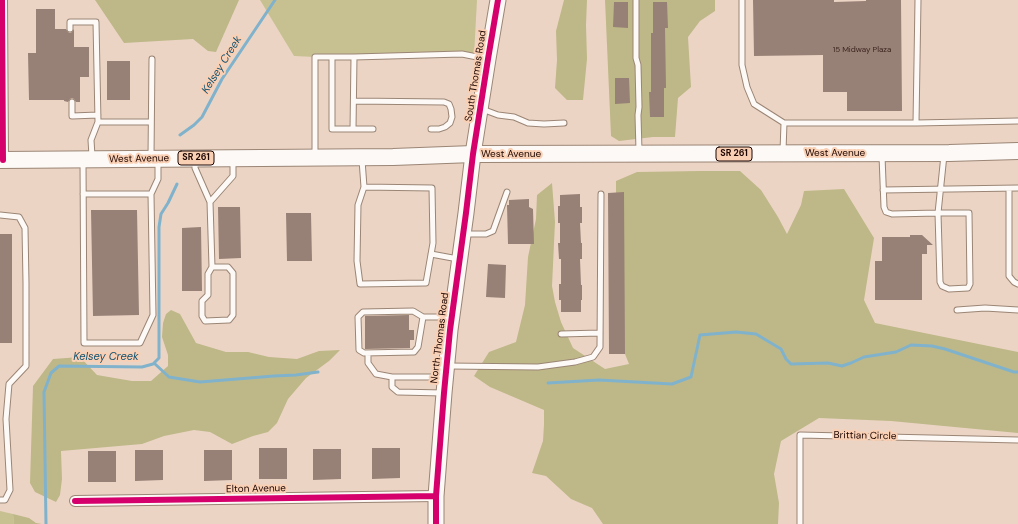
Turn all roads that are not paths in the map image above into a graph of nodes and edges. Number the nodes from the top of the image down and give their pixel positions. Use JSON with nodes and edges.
{"nodes":[{"id":1,"x":2,"y":0,"type":"edge"},
{"id":2,"x":498,"y":0,"type":"edge"},
{"id":3,"x":636,"y":0,"type":"edge"},
{"id":4,"x":742,"y":0,"type":"edge"},
{"id":5,"x":918,"y":0,"type":"edge"},
{"id":6,"x":70,"y":30,"type":"dead end"},
{"id":7,"x":332,"y":57,"type":"junction"},
{"id":8,"x":354,"y":57,"type":"junction"},
{"id":9,"x":152,"y":59,"type":"dead end"},
{"id":10,"x":488,"y":59,"type":"junction"},
{"id":11,"x":354,"y":101,"type":"junction"},
{"id":12,"x":72,"y":102,"type":"dead end"},
{"id":13,"x":481,"y":109,"type":"junction"},
{"id":14,"x":98,"y":115,"type":"junction"},
{"id":15,"x":1018,"y":121,"type":"edge"},
{"id":16,"x":98,"y":122,"type":"junction"},
{"id":17,"x":151,"y":122,"type":"junction"},
{"id":18,"x":916,"y":122,"type":"junction"},
{"id":19,"x":564,"y":123,"type":"dead end"},
{"id":20,"x":784,"y":123,"type":"junction"},
{"id":21,"x":353,"y":129,"type":"junction"},
{"id":22,"x":373,"y":129,"type":"dead end"},
{"id":23,"x":430,"y":129,"type":"dead end"},
{"id":24,"x":1018,"y":151,"type":"edge"},
{"id":25,"x":783,"y":153,"type":"junction"},
{"id":26,"x":882,"y":153,"type":"junction"},
{"id":27,"x":947,"y":153,"type":"junction"},
{"id":28,"x":473,"y":154,"type":"junction"},
{"id":29,"x":639,"y":154,"type":"junction"},
{"id":30,"x":315,"y":157,"type":"junction"},
{"id":31,"x":362,"y":157,"type":"junction"},
{"id":32,"x":195,"y":158,"type":"junction"},
{"id":33,"x":233,"y":158,"type":"junction"},
{"id":34,"x":154,"y":159,"type":"junction"},
{"id":35,"x":2,"y":160,"type":"edge"},
{"id":36,"x":87,"y":160,"type":"junction"},
{"id":37,"x":364,"y":187,"type":"junction"},
{"id":38,"x":1018,"y":188,"type":"edge"},
{"id":39,"x":941,"y":189,"type":"junction"},
{"id":40,"x":1009,"y":189,"type":"junction"},
{"id":41,"x":883,"y":190,"type":"junction"},
{"id":42,"x":507,"y":192,"type":"dead end"},
{"id":43,"x":83,"y":194,"type":"junction"},
{"id":44,"x":151,"y":194,"type":"junction"},
{"id":45,"x":601,"y":194,"type":"dead end"},
{"id":46,"x":210,"y":202,"type":"junction"},
{"id":47,"x":938,"y":213,"type":"junction"},
{"id":48,"x":0,"y":215,"type":"edge"},
{"id":49,"x":463,"y":234,"type":"junction"},
{"id":50,"x":431,"y":254,"type":"junction"},
{"id":51,"x":460,"y":259,"type":"junction"},
{"id":52,"x":212,"y":267,"type":"junction"},
{"id":53,"x":1018,"y":284,"type":"edge"},
{"id":54,"x":957,"y":310,"type":"dead end"},
{"id":55,"x":1018,"y":310,"type":"edge"},
{"id":56,"x":423,"y":317,"type":"junction"},
{"id":57,"x":452,"y":317,"type":"junction"},
{"id":58,"x":600,"y":333,"type":"junction"},
{"id":59,"x":561,"y":334,"type":"dead end"},
{"id":60,"x":368,"y":353,"type":"junction"},
{"id":61,"x":446,"y":372,"type":"junction"},
{"id":62,"x":392,"y":377,"type":"junction"},
{"id":63,"x":444,"y":393,"type":"junction"},
{"id":64,"x":1018,"y":440,"type":"edge"},
{"id":65,"x":436,"y":496,"type":"junction"},
{"id":66,"x":0,"y":500,"type":"edge"},
{"id":67,"x":75,"y":501,"type":"dead end"},
{"id":68,"x":436,"y":524,"type":"edge"},
{"id":69,"x":800,"y":524,"type":"edge"}],
"edges":[{"from":1,"to":35,"type":"street"},
{"from":2,"to":10,"type":"street","name":"South Thomas Road"},
{"from":3,"to":29,"type":"lane"},
{"from":4,"to":20,"type":"lane"},
{"from":5,"to":18,"type":"lane"},
{"from":6,"to":14,"type":"lane"},
{"from":7,"to":8,"type":"lane"},
{"from":7,"to":21,"type":"lane"},
{"from":7,"to":30,"type":"lane"},
{"from":8,"to":10,"type":"lane"},
{"from":8,"to":11,"type":"lane"},
{"from":9,"to":17,"type":"lane"},
{"from":10,"to":13,"type":"street","name":"South Thomas Road"},
{"from":11,"to":21,"type":"lane"},
{"from":11,"to":23,"type":"lane"},
{"from":12,"to":14,"type":"lane"},
{"from":13,"to":19,"type":"lane"},
{"from":13,"to":28,"type":"street","name":"South Thomas Road"},
{"from":14,"to":16,"type":"lane"},
{"from":15,"to":18,"type":"lane"},
{"from":16,"to":17,"type":"lane"},
{"from":16,"to":36,"type":"lane"},
{"from":17,"to":34,"type":"lane"},
{"from":18,"to":20,"type":"lane"},
{"from":20,"to":25,"type":"lane"},
{"from":21,"to":22,"type":"lane"},
{"from":24,"to":27,"type":"main road","number":"SR 261"},
{"from":25,"to":26,"type":"main road","name":"West Avenue","number":"SR 261"},
{"from":25,"to":29,"type":"main road","name":"West Avenue","number":"SR 261"},
{"from":26,"to":27,"type":"main road","name":"West Avenue","number":"SR 261"},
{"from":26,"to":41,"type":"lane"},
{"from":27,"to":39,"type":"lane"},
{"from":28,"to":29,"type":"main road","name":"West Avenue","number":"SR 261"},
{"from":28,"to":31,"type":"main road","name":"West Avenue","number":"SR 261"},
{"from":28,"to":49,"type":"street","name":"North Thomas Road"},
{"from":30,"to":31,"type":"main road","name":"West Avenue","number":"SR 261"},
{"from":30,"to":33,"type":"main road","name":"West Avenue","number":"SR 261"},
{"from":31,"to":37,"type":"lane"},
{"from":32,"to":33,"type":"main road","name":"West Avenue","number":"SR 261"},
{"from":32,"to":34,"type":"main road","name":"West Avenue","number":"SR 261"},
{"from":32,"to":46,"type":"lane"},
{"from":33,"to":46,"type":"lane"},
{"from":34,"to":36,"type":"main road","name":"West Avenue","number":"SR 261"},
{"from":34,"to":44,"type":"lane"},
{"from":35,"to":36,"type":"main road","name":"West Avenue","number":"SR 261"},
{"from":36,"to":43,"type":"lane"},
{"from":37,"to":50,"type":"lane"},
{"from":37,"to":50,"type":"lane"},
{"from":38,"to":40,"type":"lane"},
{"from":39,"to":40,"type":"lane"},
{"from":39,"to":41,"type":"lane"},
{"from":39,"to":47,"type":"lane"},
{"from":40,"to":53,"type":"lane"},
{"from":41,"to":47,"type":"lane"},
{"from":42,"to":49,"type":"lane"},
{"from":43,"to":44,"type":"lane"},
{"from":43,"to":44,"type":"lane"},
{"from":45,"to":58,"type":"lane"},
{"from":46,"to":52,"type":"lane"},
{"from":47,"to":47,"type":"lane"},
{"from":48,"to":66,"type":"lane"},
{"from":49,"to":51,"type":"street","name":"North Thomas Road"},
{"from":50,"to":51,"type":"lane"},
{"from":51,"to":57,"type":"street","name":"North Thomas Road"},
{"from":52,"to":52,"type":"lane"},
{"from":54,"to":55,"type":"lane"},
{"from":56,"to":57,"type":"lane"},
{"from":56,"to":60,"type":"lane"},
{"from":56,"to":60,"type":"lane"},
{"from":57,"to":61,"type":"street","name":"North Thomas Road"},
{"from":58,"to":59,"type":"lane"},
{"from":58,"to":61,"type":"lane"},
{"from":60,"to":62,"type":"lane"},
{"from":61,"to":62,"type":"lane"},
{"from":61,"to":63,"type":"street","name":"North Thomas Road"},
{"from":62,"to":63,"type":"lane"},
{"from":63,"to":65,"type":"street","name":"North Thomas Road"},
{"from":64,"to":69,"type":"lane","name":"Brittian Circle"},
{"from":65,"to":67,"type":"street","name":"Elton Avenue"},
{"from":65,"to":68,"type":"street","name":"North Thomas Road"}]}
